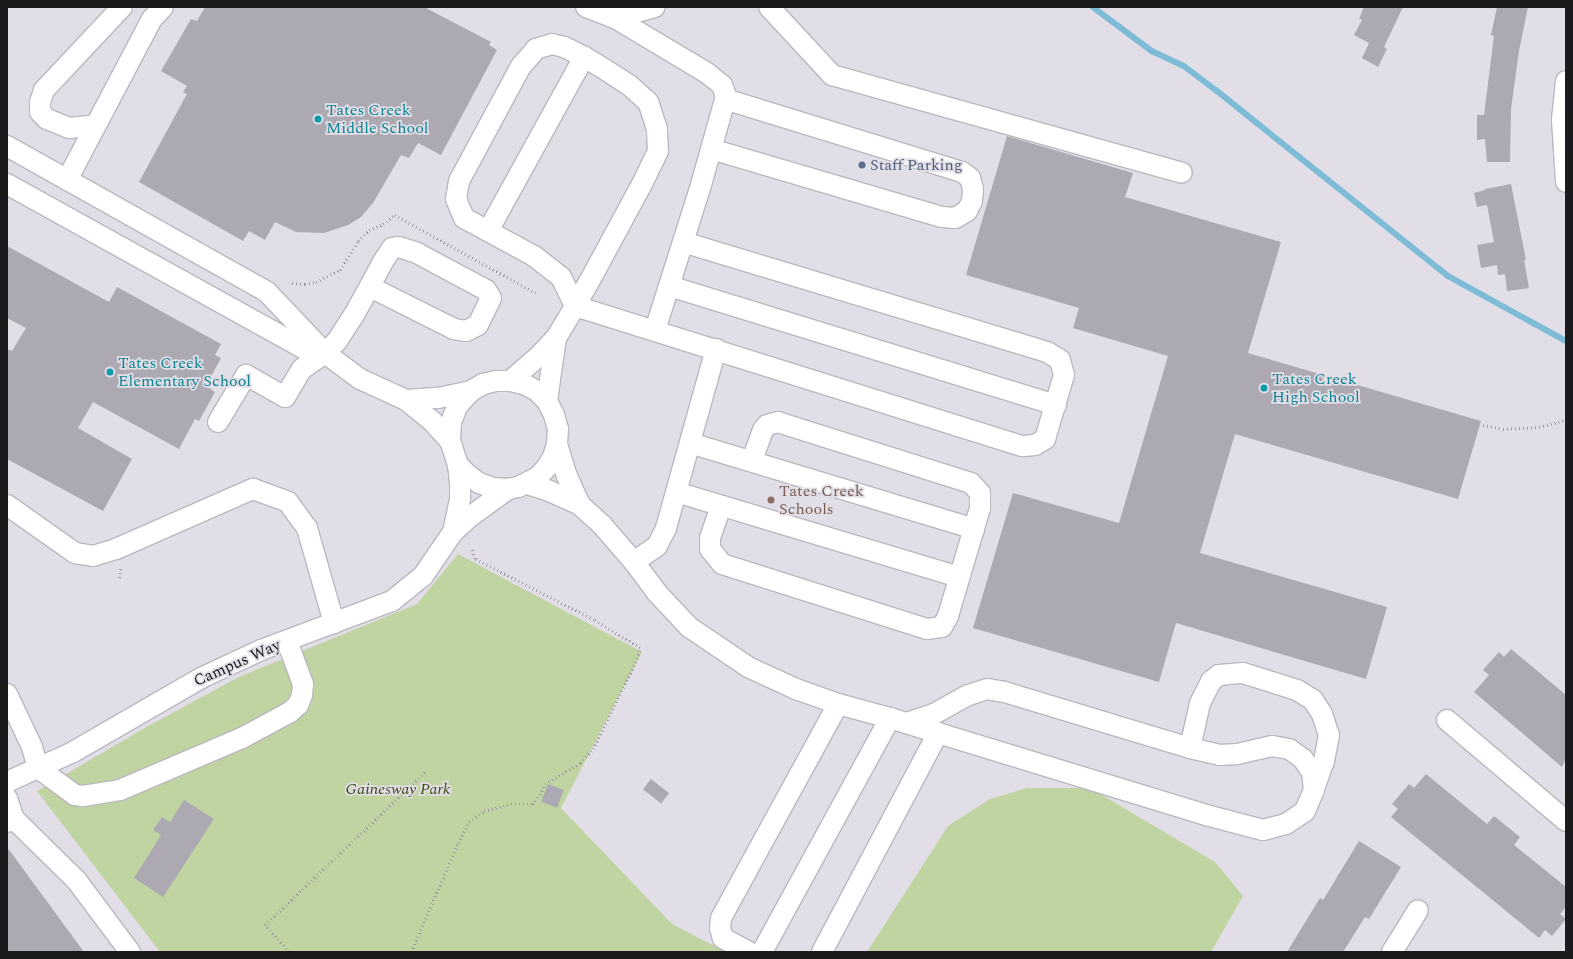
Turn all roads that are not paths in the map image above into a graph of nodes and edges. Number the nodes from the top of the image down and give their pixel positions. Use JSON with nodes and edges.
{"nodes":[{"id":1,"x":122,"y":7,"type":"edge"},
{"id":2,"x":163,"y":7,"type":"edge"},
{"id":3,"x":586,"y":7,"type":"edge"},
{"id":4,"x":655,"y":7,"type":"edge"},
{"id":5,"x":769,"y":7,"type":"edge"},
{"id":6,"x":615,"y":18,"type":"junction"},
{"id":7,"x":584,"y":57,"type":"junction"},
{"id":8,"x":1566,"y":81,"type":"edge"},
{"id":9,"x":725,"y":99,"type":"junction"},
{"id":10,"x":96,"y":125,"type":"junction"},
{"id":11,"x":7,"y":146,"type":"edge"},
{"id":12,"x":711,"y":148,"type":"junction"},
{"id":13,"x":1182,"y":173,"type":"dead end"},
{"id":14,"x":66,"y":180,"type":"junction"},
{"id":15,"x":1566,"y":182,"type":"edge"},
{"id":16,"x":7,"y":184,"type":"edge"},
{"id":17,"x":488,"y":231,"type":"junction"},
{"id":18,"x":683,"y":242,"type":"junction"},
{"id":19,"x":669,"y":286,"type":"junction"},
{"id":20,"x":370,"y":287,"type":"junction"},
{"id":21,"x":575,"y":306,"type":"junction"},
{"id":22,"x":655,"y":330,"type":"junction"},
{"id":23,"x":556,"y":338,"type":"junction"},
{"id":24,"x":716,"y":349,"type":"junction"},
{"id":25,"x":325,"y":353,"type":"junction"},
{"id":26,"x":510,"y":381,"type":"junction"},
{"id":27,"x":470,"y":391,"type":"junction"},
{"id":28,"x":406,"y":400,"type":"junction"},
{"id":29,"x":547,"y":401,"type":"junction"},
{"id":30,"x":1056,"y":405,"type":"junction"},
{"id":31,"x":218,"y":422,"type":"dead end"},
{"id":32,"x":450,"y":441,"type":"junction"},
{"id":33,"x":690,"y":443,"type":"junction"},
{"id":34,"x":557,"y":444,"type":"junction"},
{"id":35,"x":752,"y":462,"type":"junction"},
{"id":36,"x":458,"y":465,"type":"junction"},
{"id":37,"x":527,"y":484,"type":"junction"},
{"id":38,"x":508,"y":489,"type":"junction"},
{"id":39,"x":676,"y":492,"type":"junction"},
{"id":40,"x":7,"y":505,"type":"edge"},
{"id":41,"x":580,"y":505,"type":"junction"},
{"id":42,"x":721,"y":506,"type":"junction"},
{"id":43,"x":974,"y":529,"type":"junction"},
{"id":44,"x":453,"y":532,"type":"junction"},
{"id":45,"x":634,"y":562,"type":"junction"},
{"id":46,"x":960,"y":577,"type":"junction"},
{"id":47,"x":334,"y":623,"type":"junction"},
{"id":48,"x":287,"y":641,"type":"junction"},
{"id":49,"x":7,"y":694,"type":"edge"},
{"id":50,"x":838,"y":704,"type":"junction"},
{"id":51,"x":898,"y":720,"type":"junction"},
{"id":52,"x":1447,"y":720,"type":"dead end"},
{"id":53,"x":938,"y":733,"type":"junction"},
{"id":54,"x":1190,"y":748,"type":"junction"},
{"id":55,"x":38,"y":768,"type":"junction"},
{"id":56,"x":7,"y":782,"type":"edge"},
{"id":57,"x":1314,"y":790,"type":"junction"},
{"id":58,"x":7,"y":798,"type":"edge"},
{"id":59,"x":11,"y":821,"type":"edge"},
{"id":60,"x":1566,"y":821,"type":"edge"},
{"id":61,"x":1418,"y":910,"type":"dead end"},
{"id":62,"x":130,"y":952,"type":"edge"},
{"id":63,"x":749,"y":952,"type":"edge"},
{"id":64,"x":762,"y":952,"type":"edge"},
{"id":65,"x":822,"y":952,"type":"edge"},
{"id":66,"x":1392,"y":952,"type":"edge"}],
"edges":[{"from":1,"to":10,"type":"street"},
{"from":2,"to":10,"type":"street"},
{"from":3,"to":6,"type":"street"},
{"from":4,"to":6,"type":"street"},
{"from":5,"to":13,"type":"street"},
{"from":6,"to":9,"type":"street"},
{"from":7,"to":17,"type":"street"},
{"from":7,"to":17,"type":"street"},
{"from":7,"to":21,"type":"street"},
{"from":8,"to":15,"type":"street"},
{"from":9,"to":12,"type":"street"},
{"from":9,"to":12,"type":"street"},
{"from":10,"to":14,"type":"street"},
{"from":11,"to":14,"type":"street"},
{"from":12,"to":18,"type":"street"},
{"from":14,"to":25,"type":"street"},
{"from":16,"to":25,"type":"street"},
{"from":17,"to":21,"type":"street"},
{"from":18,"to":19,"type":"street"},
{"from":18,"to":30,"type":"street"},
{"from":19,"to":22,"type":"street"},
{"from":19,"to":30,"type":"street"},
{"from":20,"to":20,"type":"street"},
{"from":20,"to":25,"type":"street"},
{"from":21,"to":22,"type":"street"},
{"from":21,"to":23,"type":"street"},
{"from":22,"to":24,"type":"street"},
{"from":23,"to":26,"type":"street"},
{"from":23,"to":29,"type":"street"},
{"from":24,"to":30,"type":"street"},
{"from":24,"to":33,"type":"street"},
{"from":25,"to":28,"type":"street"},
{"from":25,"to":31,"type":"street"},
{"from":26,"to":27,"type":"street"},
{"from":26,"to":29,"type":"street"},
{"from":27,"to":28,"type":"street"},
{"from":27,"to":32,"type":"street"},
{"from":28,"to":32,"type":"street"},
{"from":29,"to":34,"type":"street"},
{"from":32,"to":36,"type":"street"},
{"from":33,"to":35,"type":"street"},
{"from":33,"to":39,"type":"street"},
{"from":34,"to":37,"type":"street"},
{"from":34,"to":41,"type":"street"},
{"from":35,"to":43,"type":"street"},
{"from":35,"to":43,"type":"street"},
{"from":36,"to":38,"type":"street"},
{"from":36,"to":44,"type":"street","name":"Campus Way"},
{"from":37,"to":38,"type":"street"},
{"from":37,"to":41,"type":"street"},
{"from":38,"to":44,"type":"street","name":"Campus Way"},
{"from":39,"to":42,"type":"street"},
{"from":39,"to":45,"type":"street"},
{"from":40,"to":47,"type":"street"},
{"from":41,"to":45,"type":"street"},
{"from":42,"to":46,"type":"street"},
{"from":42,"to":46,"type":"street"},
{"from":43,"to":46,"type":"street"},
{"from":44,"to":47,"type":"street","name":"Campus Way"},
{"from":45,"to":50,"type":"street"},
{"from":47,"to":48,"type":"street","name":"Campus Way"},
{"from":48,"to":55,"type":"street","name":"Campus Way"},
{"from":48,"to":55,"type":"street"},
{"from":49,"to":55,"type":"street"},
{"from":50,"to":51,"type":"street"},
{"from":50,"to":63,"type":"street"},
{"from":51,"to":53,"type":"street"},
{"from":51,"to":54,"type":"street"},
{"from":51,"to":64,"type":"street"},
{"from":52,"to":60,"type":"street"},
{"from":53,"to":57,"type":"street"},
{"from":53,"to":65,"type":"street"},
{"from":54,"to":57,"type":"street"},
{"from":54,"to":57,"type":"street"},
{"from":55,"to":56,"type":"street","name":"Campus Way"},
{"from":58,"to":59,"type":"street"},
{"from":59,"to":62,"type":"street"},
{"from":61,"to":66,"type":"street"}]}
